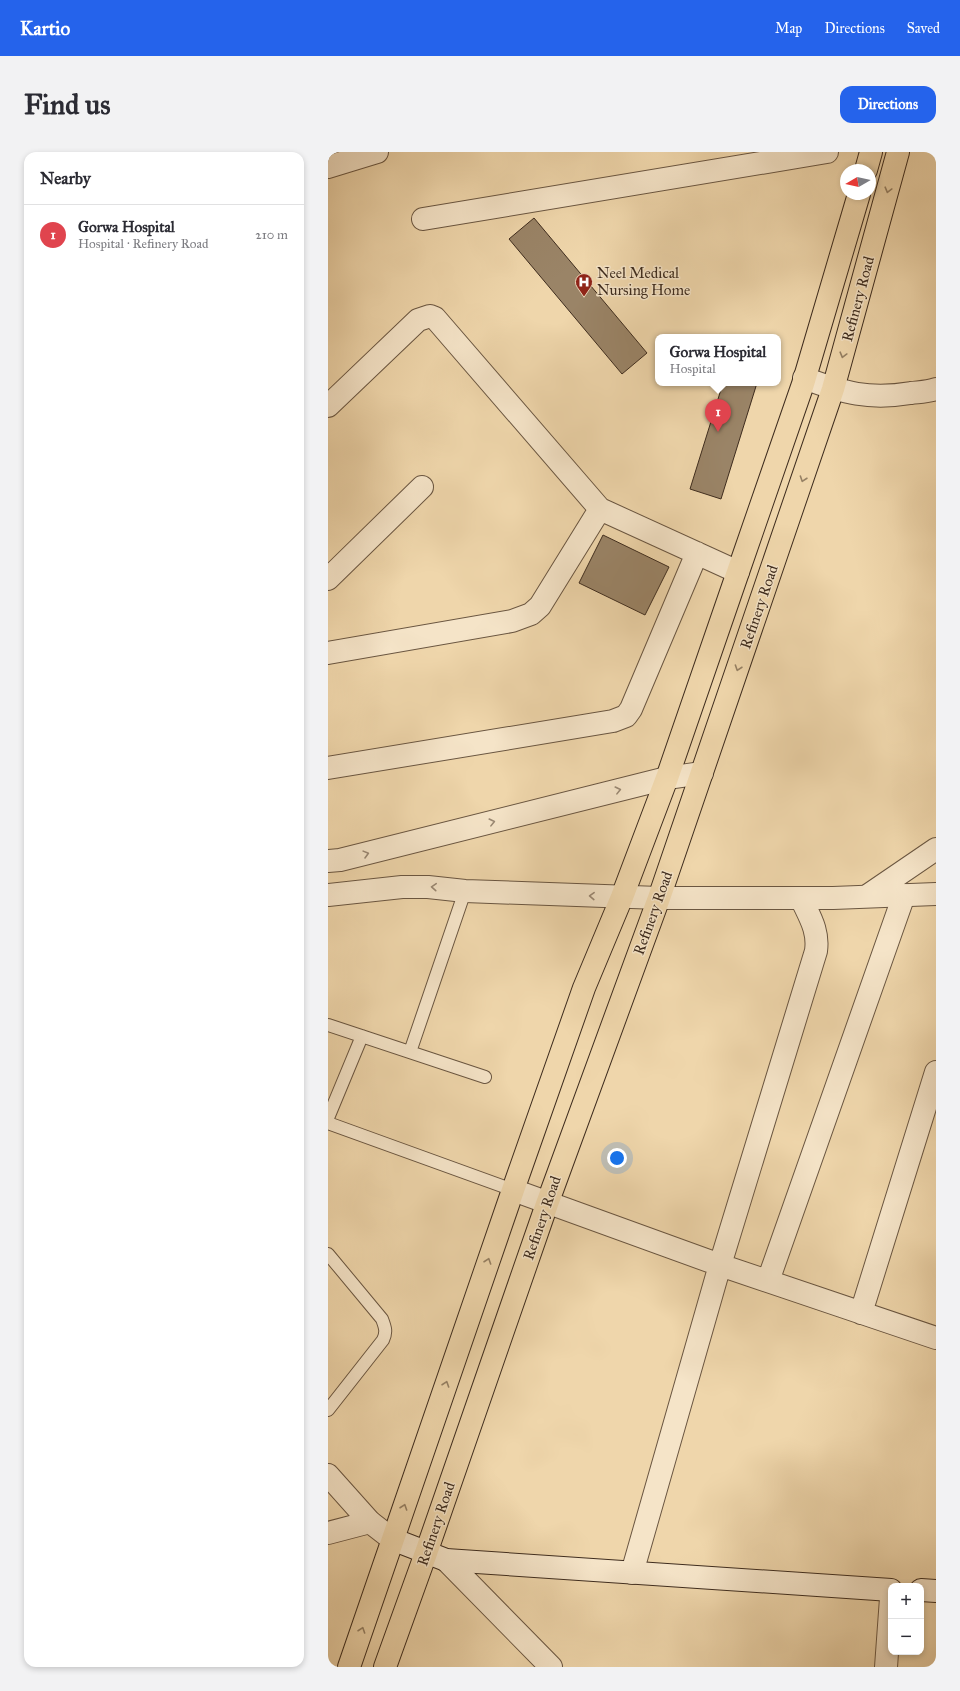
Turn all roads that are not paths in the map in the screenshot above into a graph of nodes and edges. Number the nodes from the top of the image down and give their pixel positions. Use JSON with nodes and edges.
{"nodes":[{"id":1,"x":377,"y":152,"type":"edge"},
{"id":2,"x":827,"y":152,"type":"edge"},
{"id":3,"x":871,"y":152,"type":"edge"},
{"id":4,"x":898,"y":152,"type":"edge"},
{"id":5,"x":868,"y":164,"type":"edge"},
{"id":6,"x":328,"y":167,"type":"edge"},
{"id":7,"x":857,"y":200,"type":"edge"},
{"id":8,"x":423,"y":219,"type":"dead end"},
{"id":9,"x":804,"y":378,"type":"junction"},
{"id":10,"x":833,"y":389,"type":"junction"},
{"id":11,"x":935,"y":394,"type":"edge"},
{"id":12,"x":328,"y":406,"type":"edge"},
{"id":13,"x":422,"y":487,"type":"dead end"},
{"id":14,"x":600,"y":508,"type":"junction"},
{"id":15,"x":697,"y":553,"type":"junction"},
{"id":16,"x":738,"y":572,"type":"junction"},
{"id":17,"x":328,"y":579,"type":"edge"},
{"id":18,"x":328,"y":653,"type":"edge"},
{"id":19,"x":328,"y":768,"type":"edge"},
{"id":20,"x":702,"y":774,"type":"junction"},
{"id":21,"x":667,"y":778,"type":"junction"},
{"id":22,"x":936,"y":849,"type":"edge"},
{"id":23,"x":328,"y":861,"type":"edge"},
{"id":24,"x":465,"y":891,"type":"junction"},
{"id":25,"x":936,"y":894,"type":"edge"},
{"id":26,"x":328,"y":895,"type":"edge"},
{"id":27,"x":904,"y":895,"type":"junction"},
{"id":28,"x":867,"y":896,"type":"junction"},
{"id":29,"x":622,"y":897,"type":"junction"},
{"id":30,"x":659,"y":898,"type":"junction"},
{"id":31,"x":801,"y":898,"type":"junction"},
{"id":32,"x":328,"y":1025,"type":"edge"},
{"id":33,"x":362,"y":1036,"type":"junction"},
{"id":34,"x":410,"y":1052,"type":"junction"},
{"id":35,"x":936,"y":1072,"type":"edge"},
{"id":36,"x":485,"y":1078,"type":"dead end"},
{"id":37,"x":328,"y":1118,"type":"edge"},
{"id":38,"x":328,"y":1123,"type":"edge"},
{"id":39,"x":513,"y":1190,"type":"junction"},
{"id":40,"x":547,"y":1204,"type":"junction"},
{"id":41,"x":328,"y":1254,"type":"edge"},
{"id":42,"x":720,"y":1265,"type":"junction"},
{"id":43,"x":768,"y":1281,"type":"junction"},
{"id":44,"x":861,"y":1313,"type":"junction"},
{"id":45,"x":936,"y":1338,"type":"edge"},
{"id":46,"x":328,"y":1410,"type":"edge"},
{"id":47,"x":328,"y":1475,"type":"edge"},
{"id":48,"x":370,"y":1522,"type":"junction"},
{"id":49,"x":328,"y":1533,"type":"edge"},
{"id":50,"x":392,"y":1539,"type":"junction"},
{"id":51,"x":436,"y":1556,"type":"junction"},
{"id":52,"x":632,"y":1573,"type":"junction"},
{"id":53,"x":888,"y":1590,"type":"edge"},
{"id":54,"x":924,"y":1590,"type":"edge"},
{"id":55,"x":936,"y":1591,"type":"edge"},
{"id":56,"x":889,"y":1619,"type":"edge"},
{"id":57,"x":349,"y":1667,"type":"edge"},
{"id":58,"x":385,"y":1667,"type":"edge"},
{"id":59,"x":551,"y":1667,"type":"edge"},
{"id":60,"x":886,"y":1667,"type":"edge"}],
"edges":[{"from":1,"to":6,"type":"street"},
{"from":2,"to":8,"type":"street"},
{"from":3,"to":5,"type":"main road"},
{"from":4,"to":10,"type":"main road","name":"Refinery Road","one_way":true},
{"from":7,"to":9,"type":"main road","name":"Refinery Road"},
{"from":9,"to":10,"type":"street"},
{"from":9,"to":16,"type":"main road","name":"Refinery Road"},
{"from":10,"to":11,"type":"street"},
{"from":10,"to":20,"type":"main road","name":"Refinery Road","one_way":true},
{"from":12,"to":14,"type":"street"},
{"from":13,"to":17,"type":"street"},
{"from":14,"to":15,"type":"street"},
{"from":14,"to":18,"type":"street"},
{"from":15,"to":16,"type":"street"},
{"from":15,"to":19,"type":"street"},
{"from":16,"to":21,"type":"main road","name":"Refinery Road"},
{"from":20,"to":21,"type":"street"},
{"from":20,"to":30,"type":"main road","name":"Refinery Road"},
{"from":23,"to":21,"type":"street","one_way":true},
{"from":21,"to":29,"type":"main road","name":"Refinery Road"},
{"from":22,"to":28,"type":"street"},
{"from":24,"to":26,"type":"street","one_way":true},
{"from":29,"to":24,"type":"street","one_way":true},
{"from":24,"to":34,"type":"lane"},
{"from":25,"to":27,"type":"street"},
{"from":27,"to":28,"type":"street"},
{"from":27,"to":43,"type":"street"},
{"from":28,"to":31,"type":"street"},
{"from":29,"to":30,"type":"street"},
{"from":29,"to":39,"type":"main road","name":"Refinery Road"},
{"from":30,"to":31,"type":"street"},
{"from":30,"to":40,"type":"main road","name":"Refinery Road"},
{"from":31,"to":42,"type":"street"},
{"from":32,"to":33,"type":"lane"},
{"from":33,"to":34,"type":"lane"},
{"from":33,"to":37,"type":"lane"},
{"from":34,"to":36,"type":"lane"},
{"from":35,"to":44,"type":"street"},
{"from":38,"to":39,"type":"lane"},
{"from":39,"to":40,"type":"street"},
{"from":50,"to":39,"type":"main road","name":"Refinery Road","one_way":true},
{"from":40,"to":42,"type":"street"},
{"from":40,"to":51,"type":"main road","name":"Refinery Road"},
{"from":41,"to":46,"type":"lane"},
{"from":42,"to":43,"type":"street"},
{"from":42,"to":52,"type":"street"},
{"from":43,"to":44,"type":"street"},
{"from":44,"to":45,"type":"street"},
{"from":47,"to":48,"type":"street"},
{"from":48,"to":49,"type":"street"},
{"from":48,"to":50,"type":"street"},
{"from":50,"to":51,"type":"street"},
{"from":57,"to":50,"type":"main road","name":"Refinery Road","one_way":true},
{"from":51,"to":52,"type":"street"},
{"from":51,"to":58,"type":"main road","name":"Refinery Road"},
{"from":51,"to":59,"type":"street"},
{"from":52,"to":53,"type":"street"},
{"from":54,"to":55,"type":"street"},
{"from":56,"to":60,"type":"street"}]}
